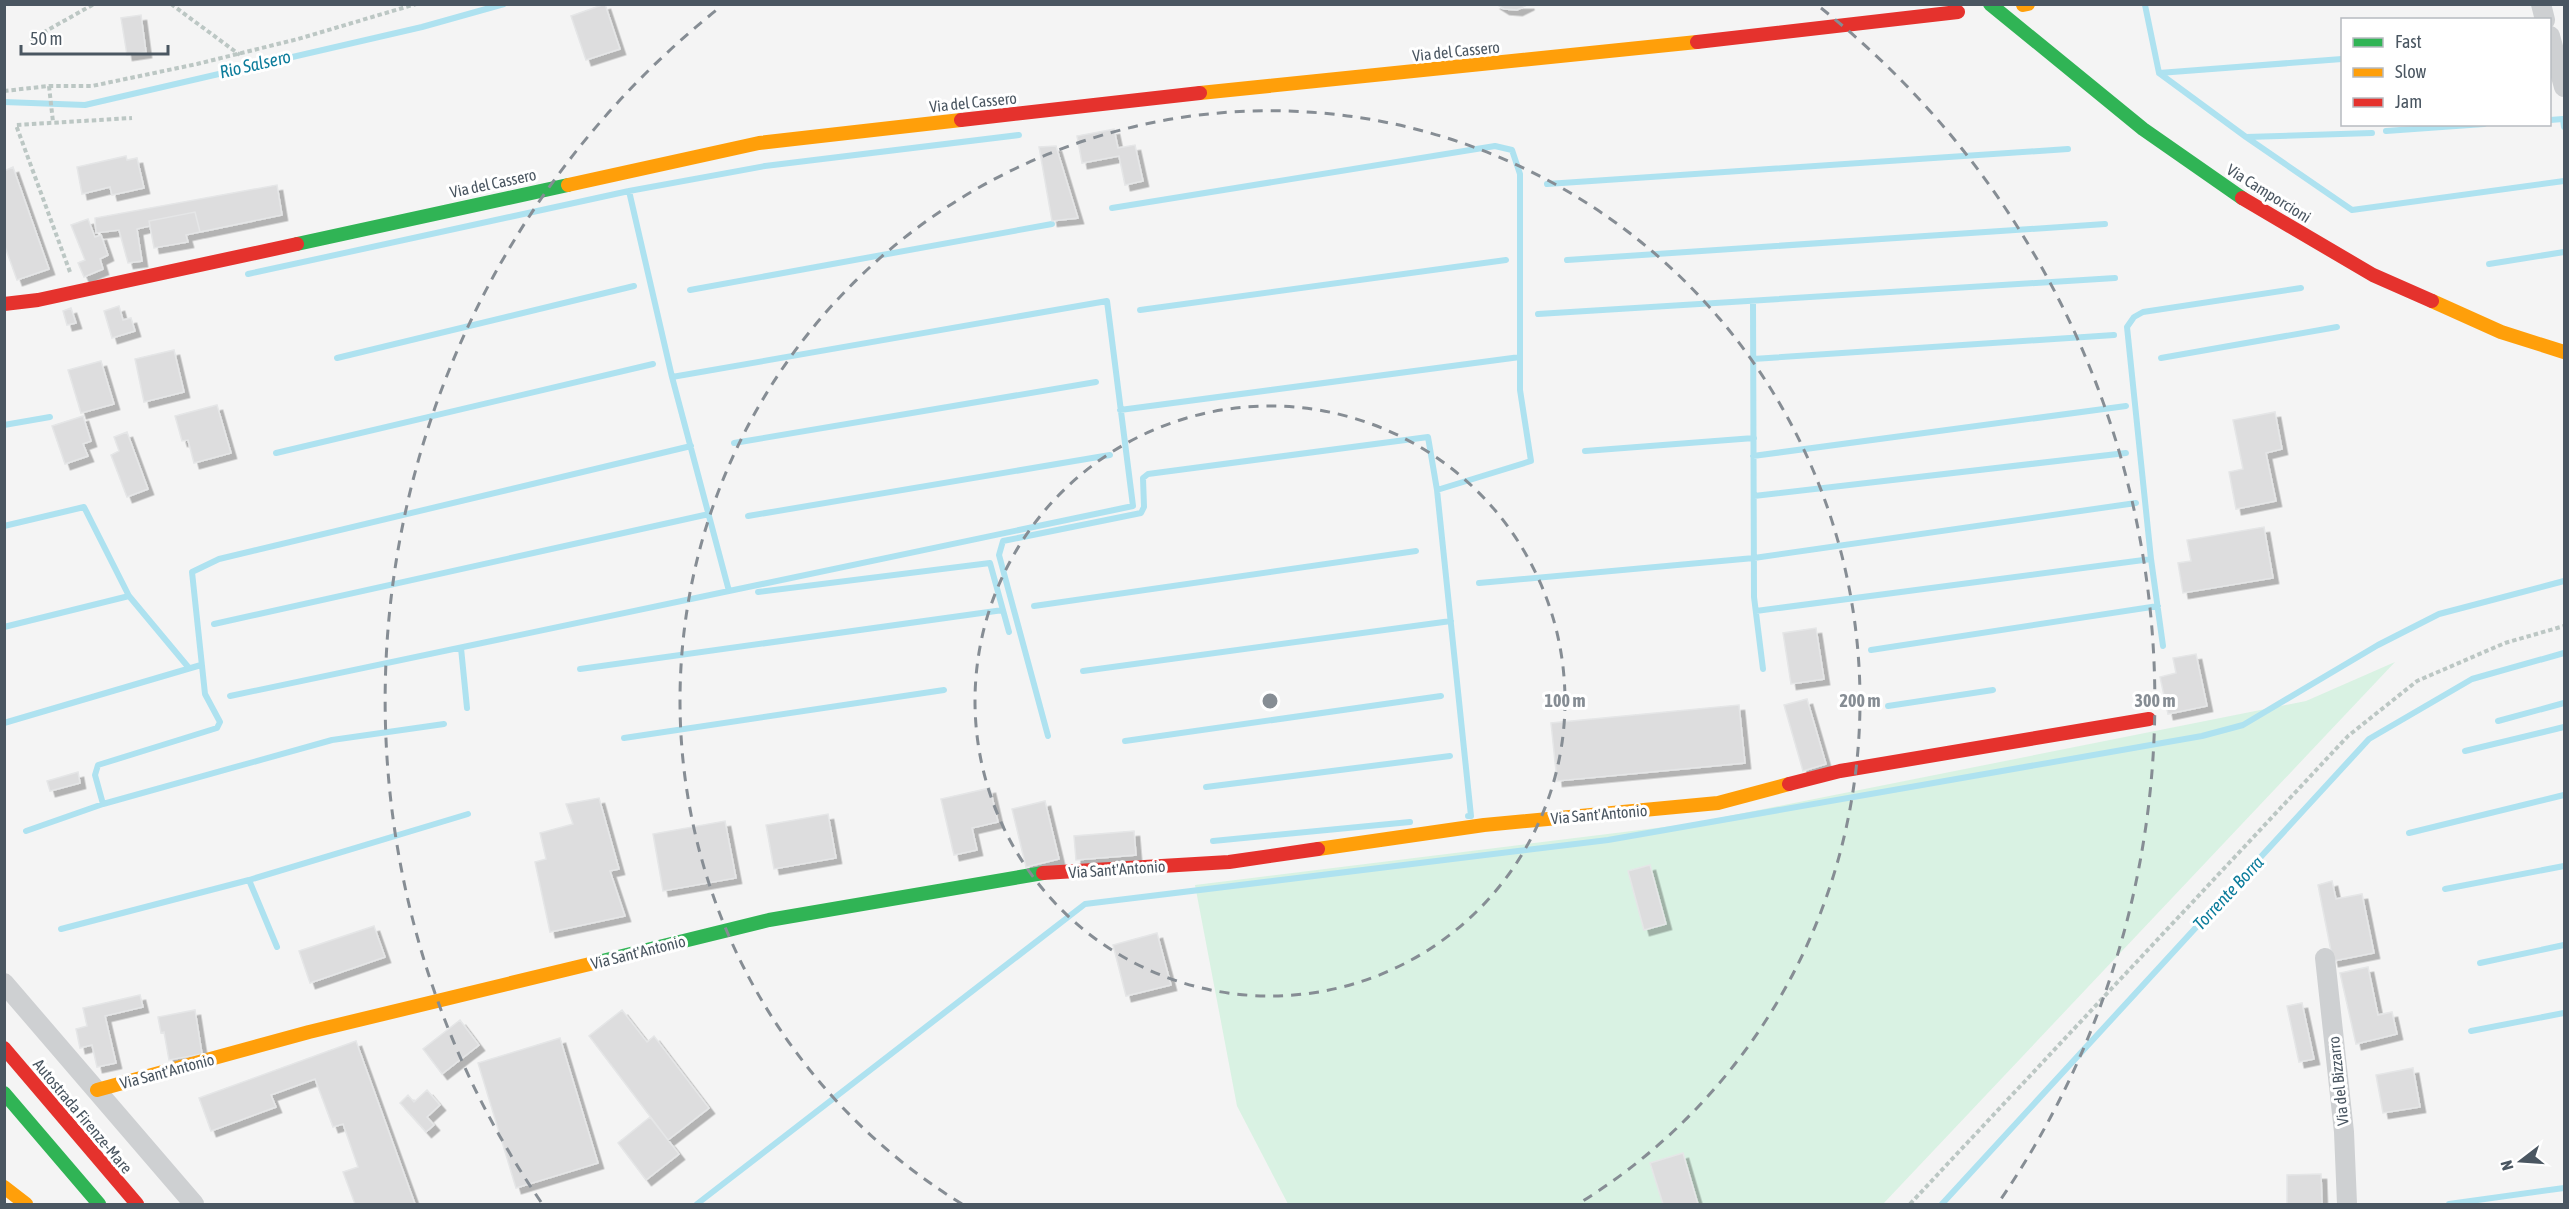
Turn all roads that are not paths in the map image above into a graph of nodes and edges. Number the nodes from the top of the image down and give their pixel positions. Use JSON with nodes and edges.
{"nodes":[{"id":1,"x":1990,"y":4,"type":"edge"},
{"id":2,"x":2028,"y":4,"type":"edge"},
{"id":3,"x":2023,"y":5,"type":"edge"},
{"id":4,"x":1958,"y":12,"type":"dead end"},
{"id":5,"x":2551,"y":39,"type":"edge"},
{"id":6,"x":2565,"y":87,"type":"edge"},
{"id":7,"x":4,"y":304,"type":"edge"},
{"id":8,"x":2565,"y":352,"type":"edge"},
{"id":9,"x":2150,"y":719,"type":"dead end"},
{"id":10,"x":2325,"y":958,"type":"dead end"},
{"id":11,"x":4,"y":983,"type":"edge"},
{"id":12,"x":4,"y":1048,"type":"edge"},
{"id":13,"x":97,"y":1090,"type":"junction"},
{"id":14,"x":4,"y":1093,"type":"edge"},
{"id":15,"x":4,"y":1187,"type":"edge"},
{"id":16,"x":26,"y":1204,"type":"edge"},
{"id":17,"x":99,"y":1204,"type":"edge"},
{"id":18,"x":137,"y":1204,"type":"edge"},
{"id":19,"x":194,"y":1204,"type":"edge"},
{"id":20,"x":2347,"y":1204,"type":"edge"}],
"edges":[{"from":1,"to":8,"type":"main road","name":"Via Camporcioni"},
{"from":2,"to":3,"type":"main road"},
{"from":4,"to":7,"type":"main road","name":"Via del Cassero"},
{"from":5,"to":6,"type":"street"},
{"from":9,"to":13,"type":"main road","name":"Via Sant'Antonio"},
{"from":10,"to":20,"type":"street","name":"Via del Bizzarro"},
{"from":11,"to":13,"type":"street","name":"Via Sant'Antonio"},
{"from":12,"to":18,"type":"main road","name":"Autostrada Firenze-Mare"},
{"from":13,"to":19,"type":"street","name":"Via Sant'Antonio"},
{"from":14,"to":17,"type":"main road"},
{"from":15,"to":16,"type":"main road"}]}
